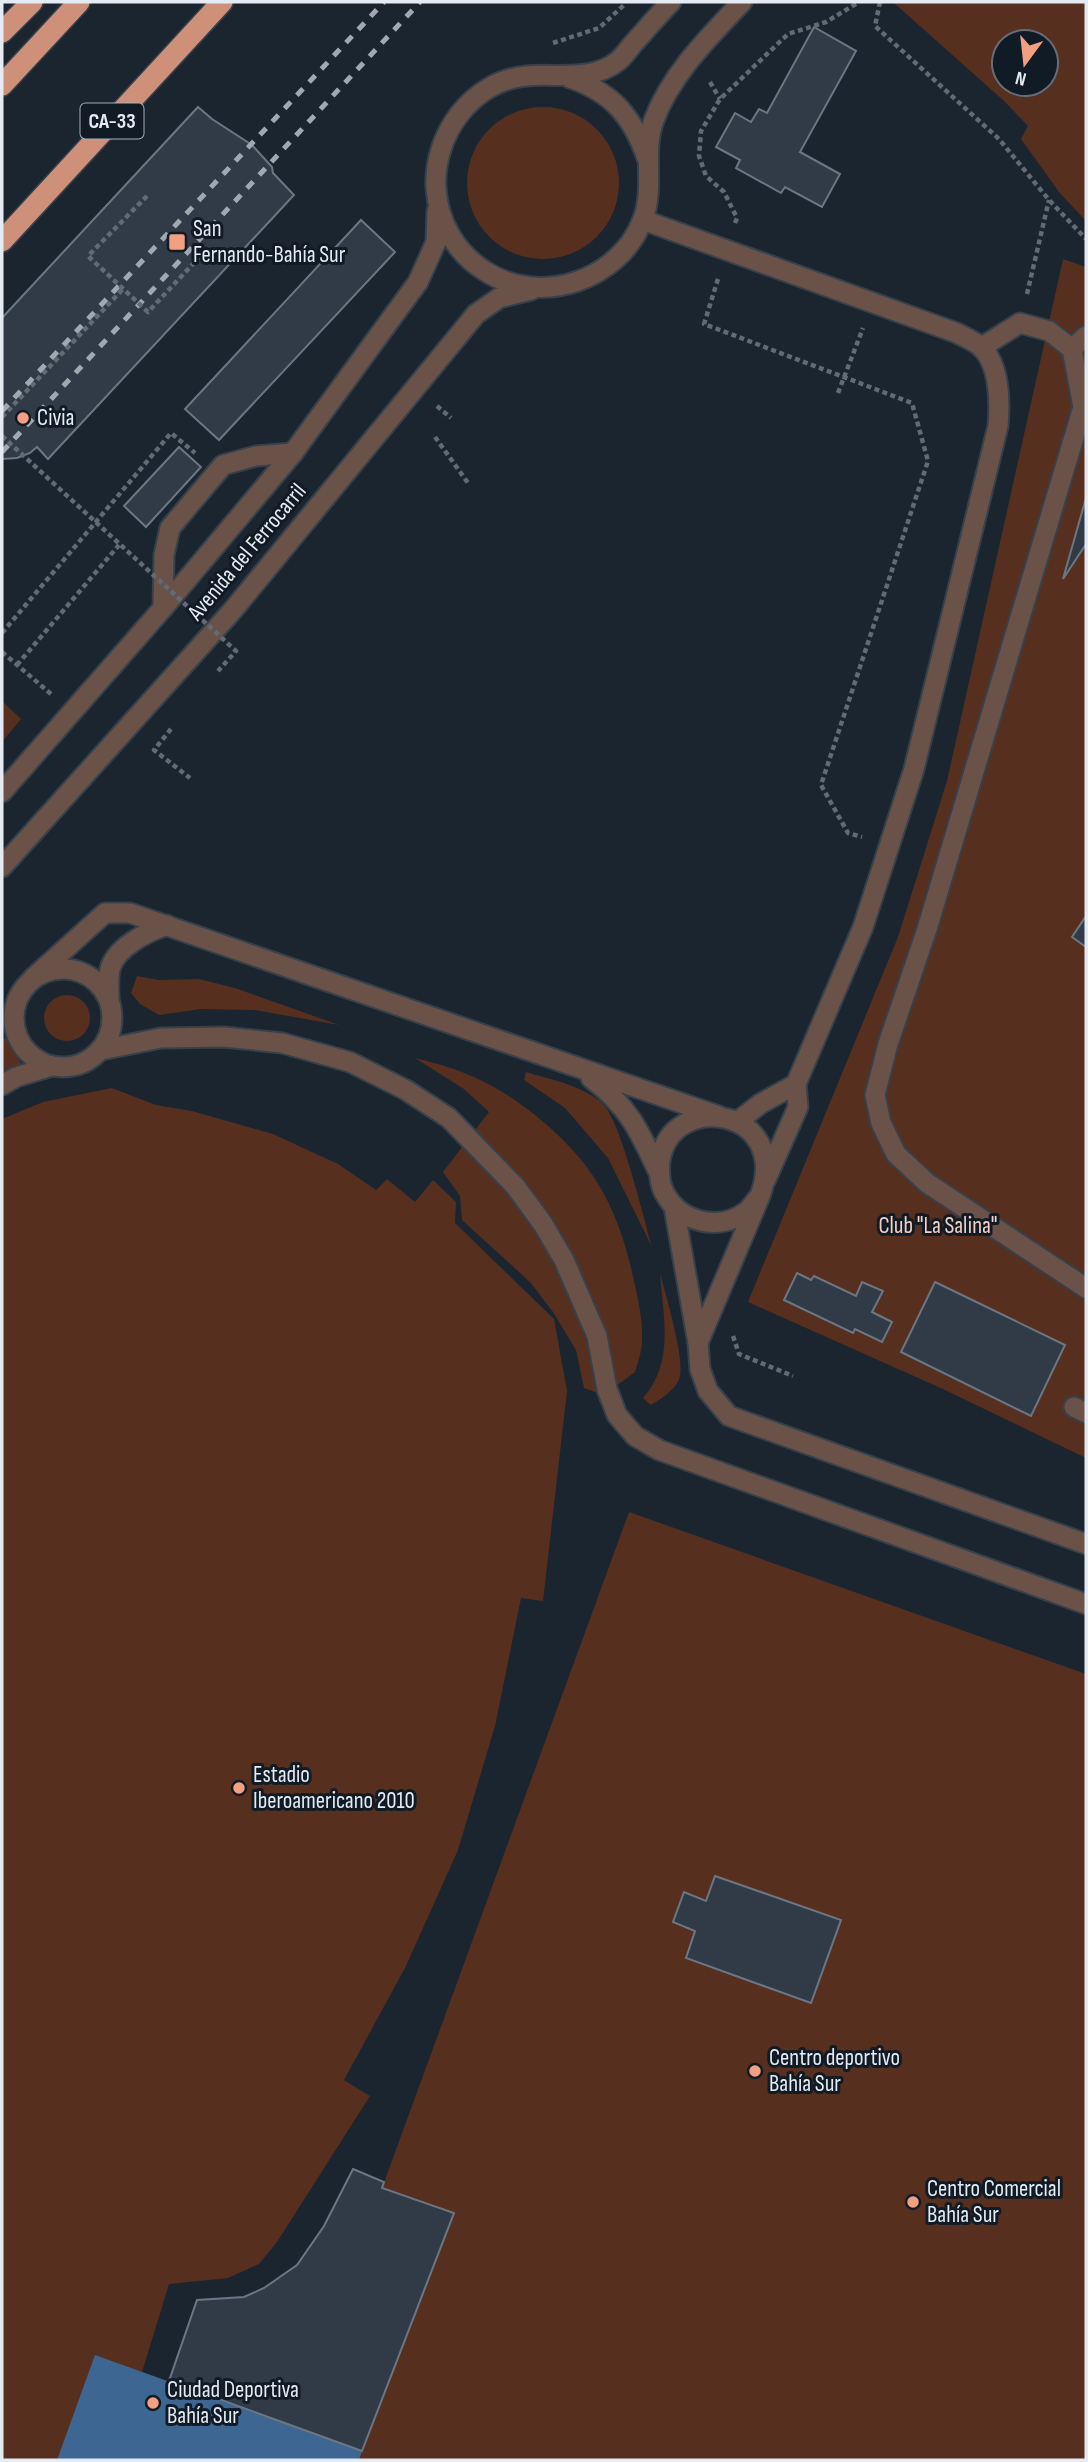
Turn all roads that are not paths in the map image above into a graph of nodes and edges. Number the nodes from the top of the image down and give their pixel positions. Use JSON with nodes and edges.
{"nodes":[{"id":1,"x":32,"y":2,"type":"edge"},
{"id":2,"x":79,"y":2,"type":"edge"},
{"id":3,"x":222,"y":2,"type":"edge"},
{"id":4,"x":671,"y":2,"type":"edge"},
{"id":5,"x":742,"y":2,"type":"edge"},
{"id":6,"x":2,"y":32,"type":"edge"},
{"id":7,"x":559,"y":75,"type":"junction"},
{"id":8,"x":2,"y":85,"type":"edge"},
{"id":9,"x":648,"y":160,"type":"junction"},
{"id":10,"x":437,"y":206,"type":"junction"},
{"id":11,"x":643,"y":220,"type":"junction"},
{"id":12,"x":2,"y":241,"type":"edge"},
{"id":13,"x":540,"y":288,"type":"junction"},
{"id":14,"x":1079,"y":342,"type":"edge"},
{"id":15,"x":982,"y":347,"type":"junction"},
{"id":16,"x":293,"y":453,"type":"junction"},
{"id":17,"x":163,"y":608,"type":"junction"},
{"id":18,"x":6,"y":783,"type":"edge"},
{"id":19,"x":2,"y":867,"type":"edge"},
{"id":20,"x":167,"y":925,"type":"junction"},
{"id":21,"x":28,"y":984,"type":"junction"},
{"id":22,"x":109,"y":998,"type":"junction"},
{"id":23,"x":2,"y":1010,"type":"edge"},
{"id":24,"x":101,"y":1050,"type":"junction"},
{"id":25,"x":52,"y":1066,"type":"junction"},
{"id":26,"x":576,"y":1067,"type":"junction"},
{"id":27,"x":796,"y":1084,"type":"junction"},
{"id":28,"x":2,"y":1085,"type":"edge"},
{"id":29,"x":728,"y":1119,"type":"junction"},
{"id":30,"x":659,"y":1172,"type":"junction"},
{"id":31,"x":763,"y":1187,"type":"junction"},
{"id":32,"x":674,"y":1207,"type":"junction"},
{"id":33,"x":1086,"y":1288,"type":"edge"},
{"id":34,"x":698,"y":1343,"type":"junction"},
{"id":35,"x":1086,"y":1544,"type":"edge"},
{"id":36,"x":1086,"y":1604,"type":"edge"}],
"edges":[{"from":1,"to":6,"type":"highway"},
{"from":2,"to":8,"type":"highway"},
{"from":3,"to":12,"type":"highway","number":"CA-33"},
{"from":4,"to":7,"type":"street"},
{"from":5,"to":9,"type":"street"},
{"from":7,"to":9,"type":"street"},
{"from":7,"to":10,"type":"street"},
{"from":9,"to":11,"type":"street"},
{"from":10,"to":13,"type":"street"},
{"from":10,"to":16,"type":"street","name":"Avenida del Ferrocarril"},
{"from":11,"to":13,"type":"street"},
{"from":11,"to":15,"type":"street"},
{"from":13,"to":19,"type":"street","name":"Avenida del Ferrocarril"},
{"from":14,"to":15,"type":"street"},
{"from":14,"to":33,"type":"street"},
{"from":15,"to":27,"type":"street"},
{"from":16,"to":17,"type":"street","name":"Avenida del Ferrocarril"},
{"from":16,"to":17,"type":"street"},
{"from":17,"to":18,"type":"street","name":"Avenida del Ferrocarril"},
{"from":20,"to":21,"type":"street"},
{"from":20,"to":22,"type":"street"},
{"from":20,"to":26,"type":"street"},
{"from":21,"to":22,"type":"street"},
{"from":21,"to":23,"type":"street"},
{"from":21,"to":25,"type":"street"},
{"from":22,"to":24,"type":"street"},
{"from":24,"to":25,"type":"street"},
{"from":24,"to":36,"type":"street"},
{"from":25,"to":28,"type":"street"},
{"from":26,"to":29,"type":"street"},
{"from":26,"to":30,"type":"street"},
{"from":27,"to":29,"type":"street"},
{"from":27,"to":31,"type":"street"},
{"from":29,"to":30,"type":"street"},
{"from":29,"to":31,"type":"street"},
{"from":30,"to":32,"type":"street"},
{"from":31,"to":32,"type":"street"},
{"from":31,"to":34,"type":"street"},
{"from":32,"to":34,"type":"street"},
{"from":34,"to":35,"type":"street"}]}
